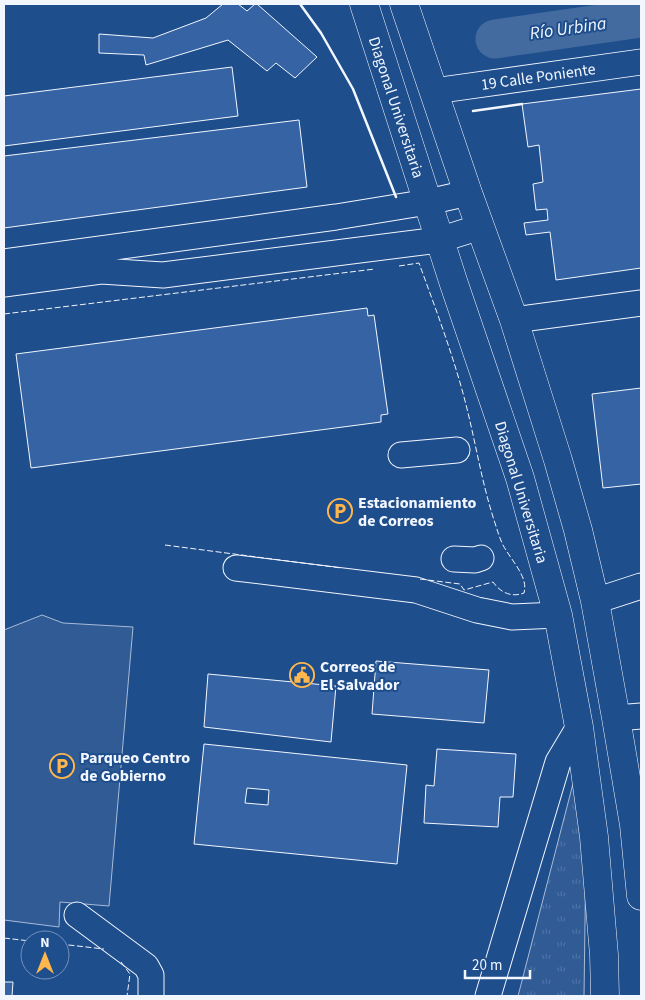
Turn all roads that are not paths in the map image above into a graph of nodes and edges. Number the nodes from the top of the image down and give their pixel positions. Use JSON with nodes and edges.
{"nodes":[{"id":1,"x":364,"y":4,"type":"edge"},
{"id":2,"x":410,"y":12,"type":"edge"},
{"id":3,"x":641,"y":62,"type":"edge"},
{"id":4,"x":434,"y":91,"type":"junction"},
{"id":5,"x":468,"y":193,"type":"junction"},
{"id":6,"x":428,"y":202,"type":"junction"},
{"id":7,"x":480,"y":227,"type":"junction"},
{"id":8,"x":440,"y":240,"type":"junction"},
{"id":9,"x":4,"y":262,"type":"edge"},
{"id":10,"x":4,"y":284,"type":"edge"},
{"id":11,"x":641,"y":302,"type":"edge"},
{"id":12,"x":514,"y":320,"type":"junction"},
{"id":13,"x":457,"y":450,"type":"dead end"},
{"id":14,"x":401,"y":455,"type":"dead end"},
{"id":15,"x":480,"y":558,"type":"dead end"},
{"id":16,"x":454,"y":559,"type":"dead end"},
{"id":17,"x":236,"y":568,"type":"dead end"},
{"id":18,"x":641,"y":586,"type":"edge"},
{"id":19,"x":595,"y":600,"type":"junction"},
{"id":20,"x":558,"y":615,"type":"junction"},
{"id":21,"x":629,"y":717,"type":"edge"},
{"id":22,"x":579,"y":727,"type":"junction"},
{"id":23,"x":641,"y":896,"type":"edge"},
{"id":24,"x":77,"y":915,"type":"dead end"},
{"id":25,"x":151,"y":996,"type":"edge"},
{"id":26,"x":488,"y":996,"type":"edge"},
{"id":27,"x":605,"y":996,"type":"edge"}],
"edges":[{"from":1,"to":6,"type":"main road","name":"Diagonal Universitaria"},
{"from":2,"to":4,"type":"main road"},
{"from":3,"to":4,"type":"street","name":"19 Calle Poniente"},
{"from":4,"to":5,"type":"main road"},
{"from":5,"to":6,"type":"street"},
{"from":5,"to":7,"type":"main road"},
{"from":6,"to":8,"type":"main road","name":"Diagonal Universitaria"},
{"from":6,"to":9,"type":"street"},
{"from":7,"to":8,"type":"street"},
{"from":7,"to":12,"type":"main road"},
{"from":8,"to":10,"type":"street"},
{"from":8,"to":20,"type":"main road","name":"Diagonal Universitaria"},
{"from":11,"to":12,"type":"street"},
{"from":12,"to":19,"type":"main road"},
{"from":13,"to":14,"type":"street"},
{"from":15,"to":16,"type":"street"},
{"from":17,"to":20,"type":"street"},
{"from":18,"to":19,"type":"street"},
{"from":19,"to":21,"type":"main road"},
{"from":20,"to":22,"type":"main road","name":"Diagonal Universitaria"},
{"from":21,"to":23,"type":"main road"},
{"from":22,"to":26,"type":"street"},
{"from":22,"to":27,"type":"main road","name":"Diagonal Universitaria"},
{"from":24,"to":25,"type":"street"}]}
